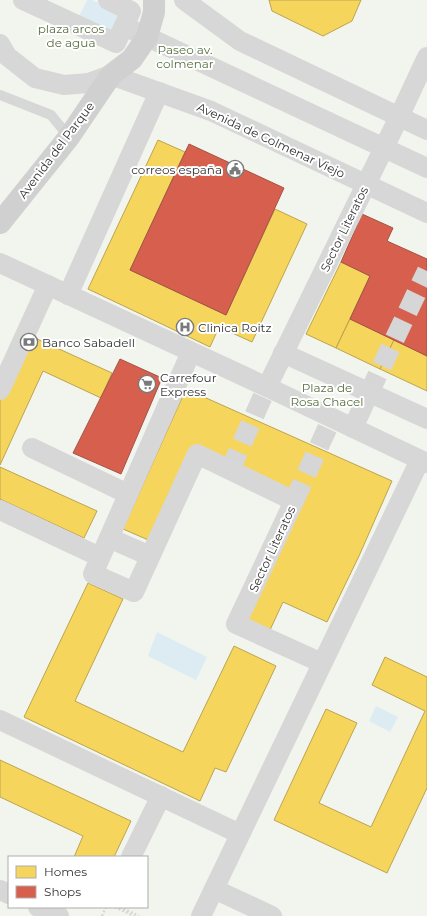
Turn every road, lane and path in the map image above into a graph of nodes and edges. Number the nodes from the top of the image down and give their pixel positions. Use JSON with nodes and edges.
{"nodes":[{"id":1,"x":23,"y":0,"type":"edge"},
{"id":2,"x":108,"y":0,"type":"edge"},
{"id":3,"x":154,"y":0,"type":"edge"},
{"id":4,"x":184,"y":0,"type":"edge"},
{"id":5,"x":209,"y":0,"type":"edge"},
{"id":6,"x":124,"y":26,"type":"junction"},
{"id":7,"x":222,"y":29,"type":"junction"},
{"id":8,"x":147,"y":36,"type":"junction"},
{"id":9,"x":0,"y":44,"type":"edge"},
{"id":10,"x":427,"y":57,"type":"edge"},
{"id":11,"x":111,"y":75,"type":"junction"},
{"id":12,"x":159,"y":92,"type":"junction"},
{"id":13,"x":0,"y":94,"type":"edge"},
{"id":14,"x":399,"y":117,"type":"junction"},
{"id":15,"x":427,"y":130,"type":"edge"},
{"id":16,"x":69,"y":137,"type":"junction"},
{"id":17,"x":384,"y":148,"type":"junction"},
{"id":18,"x":427,"y":168,"type":"edge"},
{"id":19,"x":366,"y":184,"type":"junction"},
{"id":20,"x":427,"y":213,"type":"edge"},
{"id":21,"x":0,"y":224,"type":"edge"},
{"id":22,"x":0,"y":263,"type":"edge"},
{"id":23,"x":48,"y":286,"type":"junction"},
{"id":24,"x":68,"y":295,"type":"junction"},
{"id":25,"x":191,"y":352,"type":"junction"},
{"id":26,"x":284,"y":353,"type":"junction"},
{"id":27,"x":267,"y":387,"type":"junction"},
{"id":28,"x":0,"y":390,"type":"edge"},
{"id":29,"x":370,"y":393,"type":"junction"},
{"id":30,"x":427,"y":420,"type":"edge"},
{"id":31,"x":353,"y":428,"type":"junction"},
{"id":32,"x":32,"y":448,"type":"dead end"},
{"id":33,"x":424,"y":462,"type":"edge"},
{"id":34,"x":128,"y":494,"type":"junction"},
{"id":35,"x":0,"y":510,"type":"edge"},
{"id":36,"x":109,"y":538,"type":"junction"},
{"id":37,"x":150,"y":556,"type":"junction"},
{"id":38,"x":100,"y":557,"type":"junction"},
{"id":39,"x":322,"y":663,"type":"junction"},
{"id":40,"x":0,"y":720,"type":"edge"},
{"id":41,"x":161,"y":796,"type":"junction"},
{"id":42,"x":240,"y":834,"type":"junction"},
{"id":43,"x":131,"y":856,"type":"edge"},
{"id":44,"x":214,"y":889,"type":"junction"},
{"id":45,"x":40,"y":908,"type":"edge"},
{"id":46,"x":117,"y":908,"type":"edge"},
{"id":47,"x":122,"y":908,"type":"edge"},
{"id":48,"x":59,"y":916,"type":"edge"},
{"id":49,"x":134,"y":916,"type":"edge"},
{"id":50,"x":139,"y":916,"type":"edge"},
{"id":51,"x":201,"y":916,"type":"edge"},
{"id":52,"x":272,"y":916,"type":"edge"}],
"edges":[{"from":1,"to":6,"type":"street"},
{"from":2,"to":6,"type":"street"},
{"from":3,"to":8,"type":"street","name":"Avenida del Parque"},
{"from":4,"to":7,"type":"street"},
{"from":5,"to":7,"type":"street"},
{"from":6,"to":8,"type":"street"},
{"from":7,"to":14,"type":"street"},
{"from":8,"to":11,"type":"street","name":"Avenida del Parque"},
{"from":8,"to":17,"type":"street"},
{"from":9,"to":11,"type":"street"},
{"from":10,"to":14,"type":"street","name":"Sector Literatos"},
{"from":11,"to":12,"type":"street","name":"Avenida de Colmenar Viejo"},
{"from":11,"to":16,"type":"street","name":"Avenida del Parque"},
{"from":12,"to":19,"type":"street","name":"Avenida de Colmenar Viejo"},
{"from":12,"to":24,"type":"street"},
{"from":13,"to":16,"type":"lane"},
{"from":14,"to":15,"type":"street"},
{"from":14,"to":17,"type":"street","name":"Sector Literatos"},
{"from":16,"to":21,"type":"street","name":"Avenida del Parque"},
{"from":17,"to":18,"type":"street"},
{"from":17,"to":19,"type":"street","name":"Sector Literatos"},
{"from":19,"to":20,"type":"street","name":"Avenida de Colmenar Viejo"},
{"from":19,"to":26,"type":"street","name":"Sector Literatos"},
{"from":22,"to":23,"type":"street"},
{"from":23,"to":24,"type":"street"},
{"from":23,"to":28,"type":"street"},
{"from":24,"to":25,"type":"street"},
{"from":25,"to":27,"type":"street"},
{"from":25,"to":34,"type":"street","name":"Sector Literatos"},
{"from":26,"to":27,"type":"street","name":"Sector Literatos"},
{"from":26,"to":29,"type":"street"},
{"from":27,"to":31,"type":"street"},
{"from":29,"to":30,"type":"street"},
{"from":29,"to":31,"type":"street"},
{"from":31,"to":33,"type":"street"},
{"from":32,"to":34,"type":"street"},
{"from":33,"to":39,"type":"street"},
{"from":34,"to":36,"type":"street","name":"Sector Literatos"},
{"from":35,"to":38,"type":"street"},
{"from":36,"to":37,"type":"street"},
{"from":36,"to":38,"type":"street","name":"Sector Literatos"},
{"from":37,"to":38,"type":"street","name":"Sector Literatos"},
{"from":37,"to":39,"type":"street","name":"Sector Literatos"},
{"from":39,"to":42,"type":"street"},
{"from":40,"to":41,"type":"street"},
{"from":41,"to":42,"type":"street"},
{"from":41,"to":43,"type":"street"},
{"from":42,"to":44,"type":"street"},
{"from":44,"to":51,"type":"street"},
{"from":44,"to":52,"type":"street"},
{"from":45,"to":48,"type":"street"},
{"from":46,"to":49,"type":"path"},
{"from":47,"to":50,"type":"path"}]}
